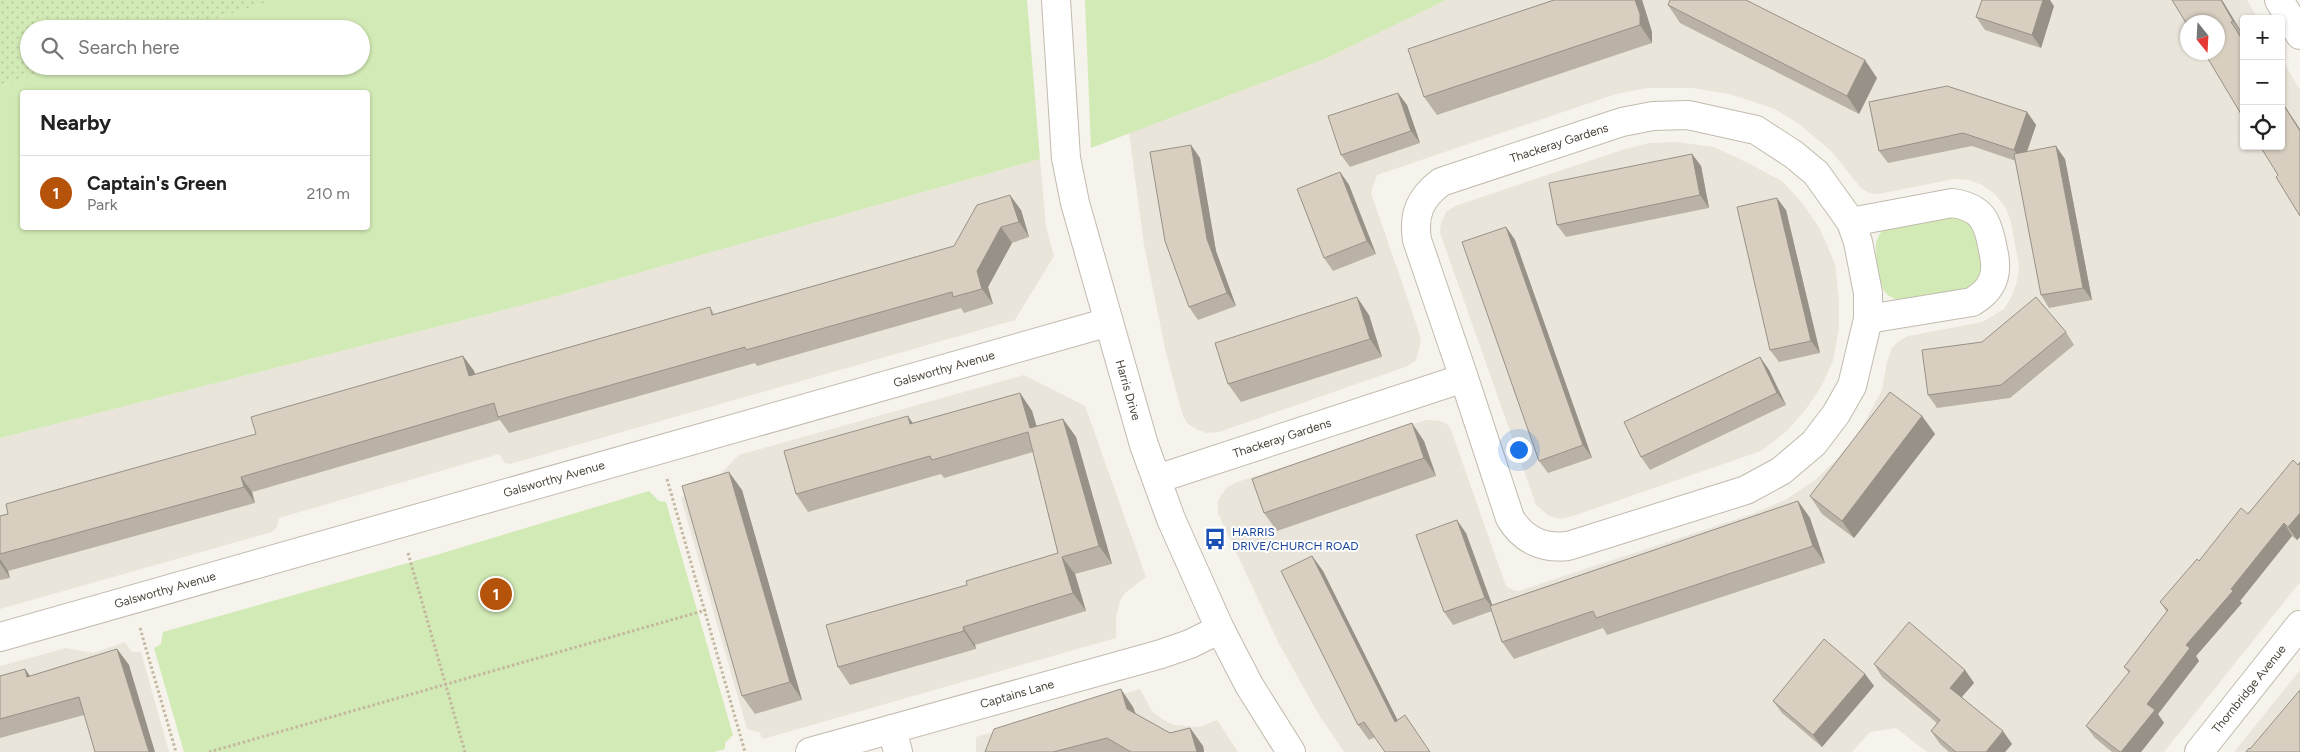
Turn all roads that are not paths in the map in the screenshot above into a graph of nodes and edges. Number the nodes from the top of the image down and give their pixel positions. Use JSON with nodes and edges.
{"nodes":[{"id":1,"x":1056,"y":0,"type":"edge"},
{"id":2,"x":2279,"y":0,"type":"edge"},
{"id":3,"x":2300,"y":35,"type":"edge"},
{"id":4,"x":1851,"y":222,"type":"junction"},
{"id":5,"x":1868,"y":319,"type":"junction"},
{"id":6,"x":1109,"y":322,"type":"junction"},
{"id":7,"x":1464,"y":378,"type":"junction"},
{"id":8,"x":1157,"y":479,"type":"junction"},
{"id":9,"x":2300,"y":626,"type":"edge"},
{"id":10,"x":1220,"y":629,"type":"junction"},
{"id":11,"x":0,"y":636,"type":"edge"},
{"id":12,"x":895,"y":740,"type":"edge"},
{"id":13,"x":810,"y":752,"type":"edge"},
{"id":14,"x":1291,"y":752,"type":"edge"},
{"id":15,"x":2199,"y":752,"type":"edge"}],
"edges":[{"from":1,"to":6,"type":"street","name":"Harris Drive"},
{"from":2,"to":3,"type":"street"},
{"from":4,"to":5,"type":"street","name":"Thackeray Gardens"},
{"from":4,"to":5,"type":"street"},
{"from":4,"to":7,"type":"street","name":"Thackeray Gardens"},
{"from":5,"to":7,"type":"street","name":"Thackeray Gardens"},
{"from":6,"to":8,"type":"street","name":"Harris Drive"},
{"from":6,"to":11,"type":"street","name":"Galsworthy Avenue"},
{"from":7,"to":8,"type":"street","name":"Thackeray Gardens"},
{"from":8,"to":10,"type":"street","name":"Harris Drive"},
{"from":9,"to":15,"type":"street","name":"Thornbridge Avenue"},
{"from":10,"to":12,"type":"street","name":"Captains Lane"},
{"from":10,"to":14,"type":"street","name":"Harris Drive"},
{"from":12,"to":13,"type":"street","name":"Captains Lane"}]}
